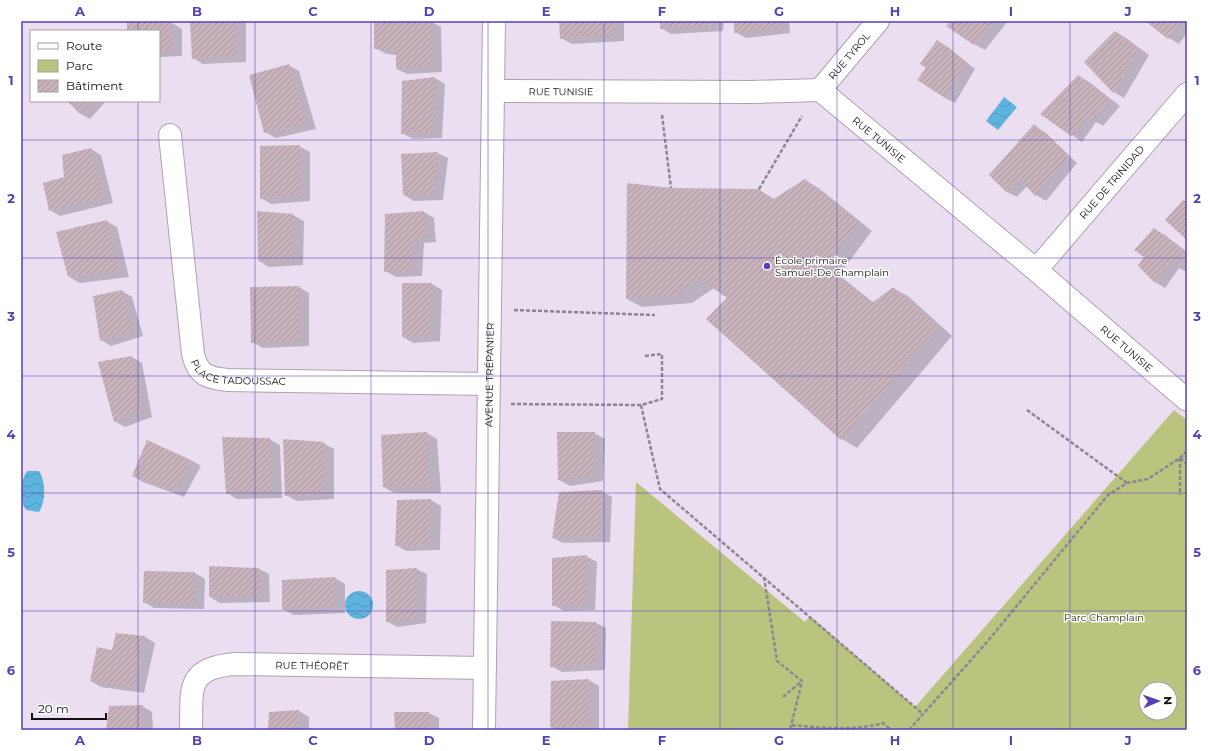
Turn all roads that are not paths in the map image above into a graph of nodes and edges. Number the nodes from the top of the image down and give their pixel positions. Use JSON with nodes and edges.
{"nodes":[{"id":1,"x":494,"y":21,"type":"edge"},
{"id":2,"x":878,"y":21,"type":"edge"},
{"id":3,"x":820,"y":90,"type":"junction"},
{"id":4,"x":493,"y":91,"type":"junction"},
{"id":5,"x":1187,"y":94,"type":"edge"},
{"id":6,"x":170,"y":135,"type":"dead end"},
{"id":7,"x":1036,"y":270,"type":"junction"},
{"id":8,"x":488,"y":384,"type":"junction"},
{"id":9,"x":1187,"y":400,"type":"edge"},
{"id":10,"x":485,"y":668,"type":"junction"},
{"id":11,"x":191,"y":730,"type":"edge"},
{"id":12,"x":484,"y":730,"type":"edge"}],
"edges":[{"from":1,"to":4,"type":"street","name":"AVENUE TRÉPANIER"},
{"from":2,"to":3,"type":"street","name":"RUE TYROL"},
{"from":3,"to":4,"type":"street","name":"RUE TUNISIE"},
{"from":3,"to":7,"type":"street","name":"RUE TUNISIE"},
{"from":4,"to":8,"type":"street","name":"AVENUE TRÉPANIER"},
{"from":5,"to":7,"type":"street","name":"RUE DE TRINIDAD"},
{"from":6,"to":8,"type":"street","name":"PLACE TADOUSSAC"},
{"from":7,"to":9,"type":"street","name":"RUE TUNISIE"},
{"from":8,"to":10,"type":"street","name":"AVENUE TRÉPANIER"},
{"from":10,"to":11,"type":"street","name":"RUE THÉORÊT"},
{"from":10,"to":12,"type":"street","name":"AVENUE TRÉPANIER"}]}
